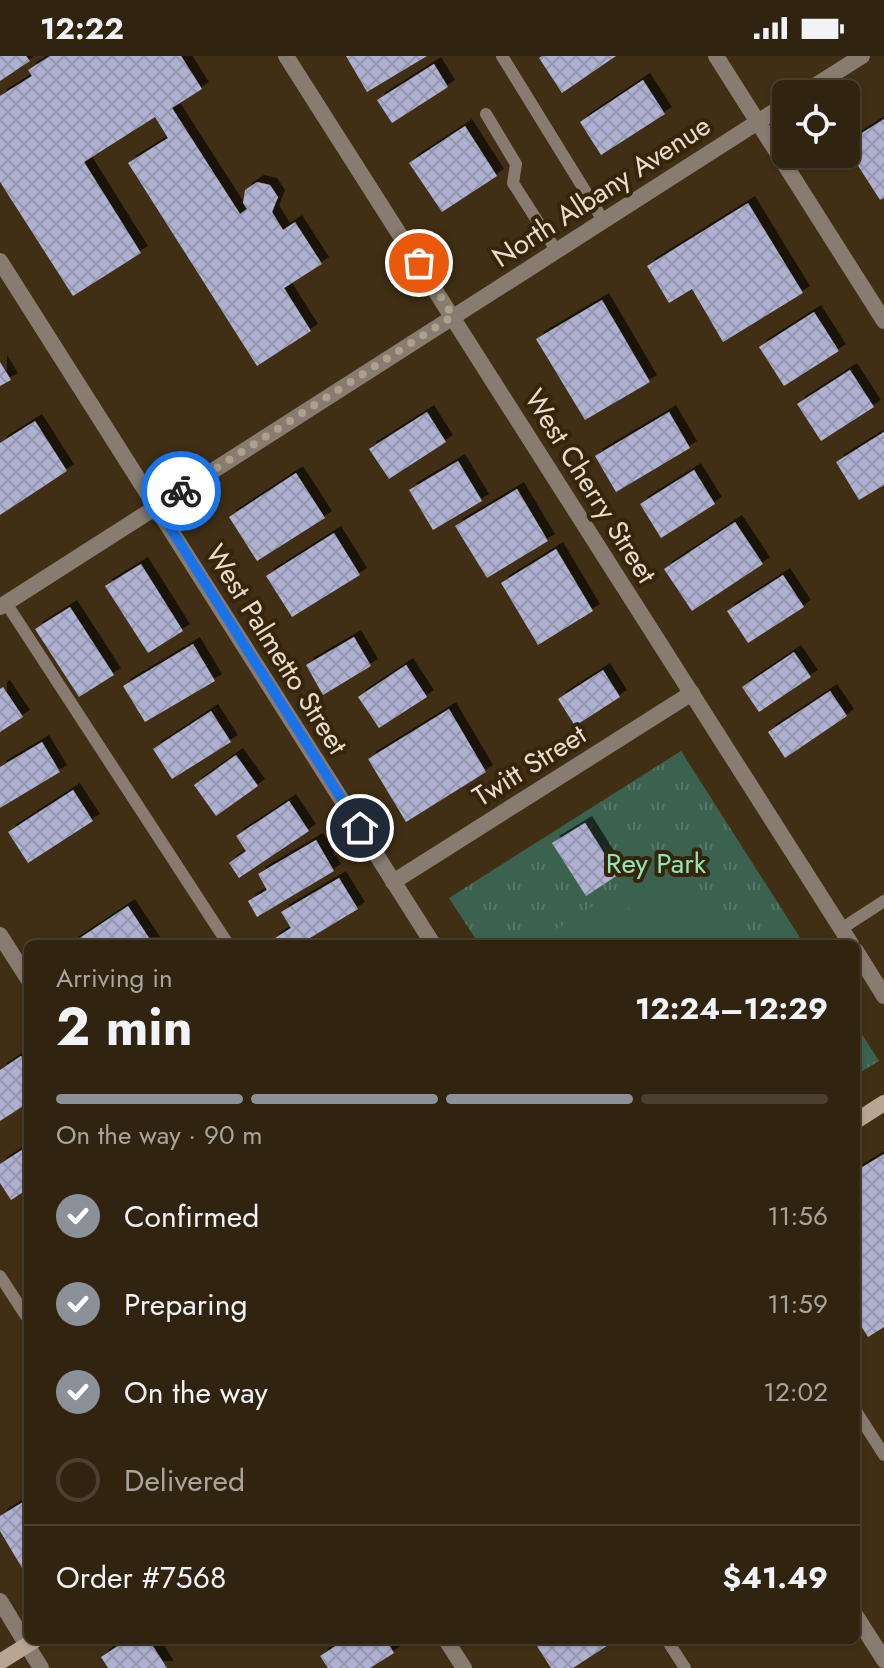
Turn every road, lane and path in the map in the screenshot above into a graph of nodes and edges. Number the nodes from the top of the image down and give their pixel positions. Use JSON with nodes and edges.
{"nodes":[{"id":1,"x":286,"y":56,"type":"edge"},
{"id":2,"x":502,"y":56,"type":"edge"},
{"id":3,"x":716,"y":56,"type":"edge"},
{"id":4,"x":862,"y":56,"type":"edge"},
{"id":5,"x":824,"y":80,"type":"edge"},
{"id":6,"x":772,"y":113,"type":"edge"},
{"id":7,"x":486,"y":114,"type":"dead end"},
{"id":8,"x":758,"y":122,"type":"junction"},
{"id":9,"x":603,"y":220,"type":"junction"},
{"id":10,"x":556,"y":250,"type":"junction"},
{"id":11,"x":0,"y":261,"type":"edge"},
{"id":12,"x":453,"y":316,"type":"junction"},
{"id":13,"x":884,"y":321,"type":"edge"},
{"id":14,"x":157,"y":507,"type":"junction"},
{"id":15,"x":3,"y":605,"type":"edge"},
{"id":16,"x":692,"y":693,"type":"junction"},
{"id":17,"x":393,"y":882,"type":"junction"},
{"id":18,"x":884,"y":901,"type":"edge"},
{"id":19,"x":841,"y":929,"type":"junction"},
{"id":20,"x":0,"y":935,"type":"edge"},
{"id":21,"x":225,"y":940,"type":"edge"},
{"id":22,"x":430,"y":940,"type":"edge"},
{"id":23,"x":848,"y":940,"type":"edge"},
{"id":24,"x":860,"y":957,"type":"edge"},
{"id":25,"x":24,"y":973,"type":"edge"},
{"id":26,"x":884,"y":996,"type":"edge"},
{"id":27,"x":884,"y":1103,"type":"edge"},
{"id":28,"x":860,"y":1118,"type":"edge"},
{"id":29,"x":0,"y":1276,"type":"edge"},
{"id":30,"x":24,"y":1313,"type":"edge"},
{"id":31,"x":860,"y":1417,"type":"edge"},
{"id":32,"x":884,"y":1455,"type":"edge"},
{"id":33,"x":0,"y":1601,"type":"edge"},
{"id":34,"x":860,"y":1622,"type":"edge"},
{"id":35,"x":24,"y":1633,"type":"edge"},
{"id":36,"x":28,"y":1644,"type":"edge"},
{"id":37,"x":32,"y":1644,"type":"edge"},
{"id":38,"x":449,"y":1644,"type":"edge"},
{"id":39,"x":670,"y":1644,"type":"edge"},
{"id":40,"x":884,"y":1660,"type":"edge"},
{"id":41,"x":0,"y":1662,"type":"edge"},
{"id":42,"x":41,"y":1668,"type":"edge"},
{"id":43,"x":464,"y":1668,"type":"edge"},
{"id":44,"x":685,"y":1668,"type":"edge"}],
"edges":[{"from":1,"to":12,"type":"street","name":"West Cherry Street"},
{"from":2,"to":9,"type":"lane"},
{"from":3,"to":8,"type":"street"},
{"from":4,"to":5,"type":"street"},
{"from":6,"to":8,"type":"street","name":"North Albany Avenue"},
{"from":7,"to":10,"type":"lane"},
{"from":8,"to":9,"type":"street","name":"North Albany Avenue"},
{"from":8,"to":13,"type":"street"},
{"from":9,"to":10,"type":"street","name":"North Albany Avenue"},
{"from":10,"to":12,"type":"street","name":"North Albany Avenue"},
{"from":11,"to":14,"type":"street","name":"West Palmetto Street"},
{"from":12,"to":14,"type":"street","name":"North Albany Avenue"},
{"from":12,"to":16,"type":"street","name":"West Cherry Street"},
{"from":14,"to":15,"type":"street","name":"North Albany Avenue"},
{"from":14,"to":17,"type":"street","name":"West Palmetto Street"},
{"from":15,"to":21,"type":"lane"},
{"from":16,"to":17,"type":"street","name":"Twitt Street"},
{"from":16,"to":19,"type":"street","name":"West Cherry Street"},
{"from":17,"to":22,"type":"street","name":"West Palmetto Street"},
{"from":18,"to":19,"type":"lane"},
{"from":19,"to":23,"type":"street","name":"West Cherry Street"},
{"from":20,"to":25,"type":"street"},
{"from":24,"to":26,"type":"street"},
{"from":27,"to":28,"type":"main road"},
{"from":29,"to":30,"type":"lane"},
{"from":31,"to":32,"type":"lane"},
{"from":33,"to":35,"type":"street"},
{"from":34,"to":40,"type":"street"},
{"from":36,"to":41,"type":"main road"},
{"from":37,"to":42,"type":"street"},
{"from":38,"to":43,"type":"street"},
{"from":39,"to":44,"type":"lane"}]}
